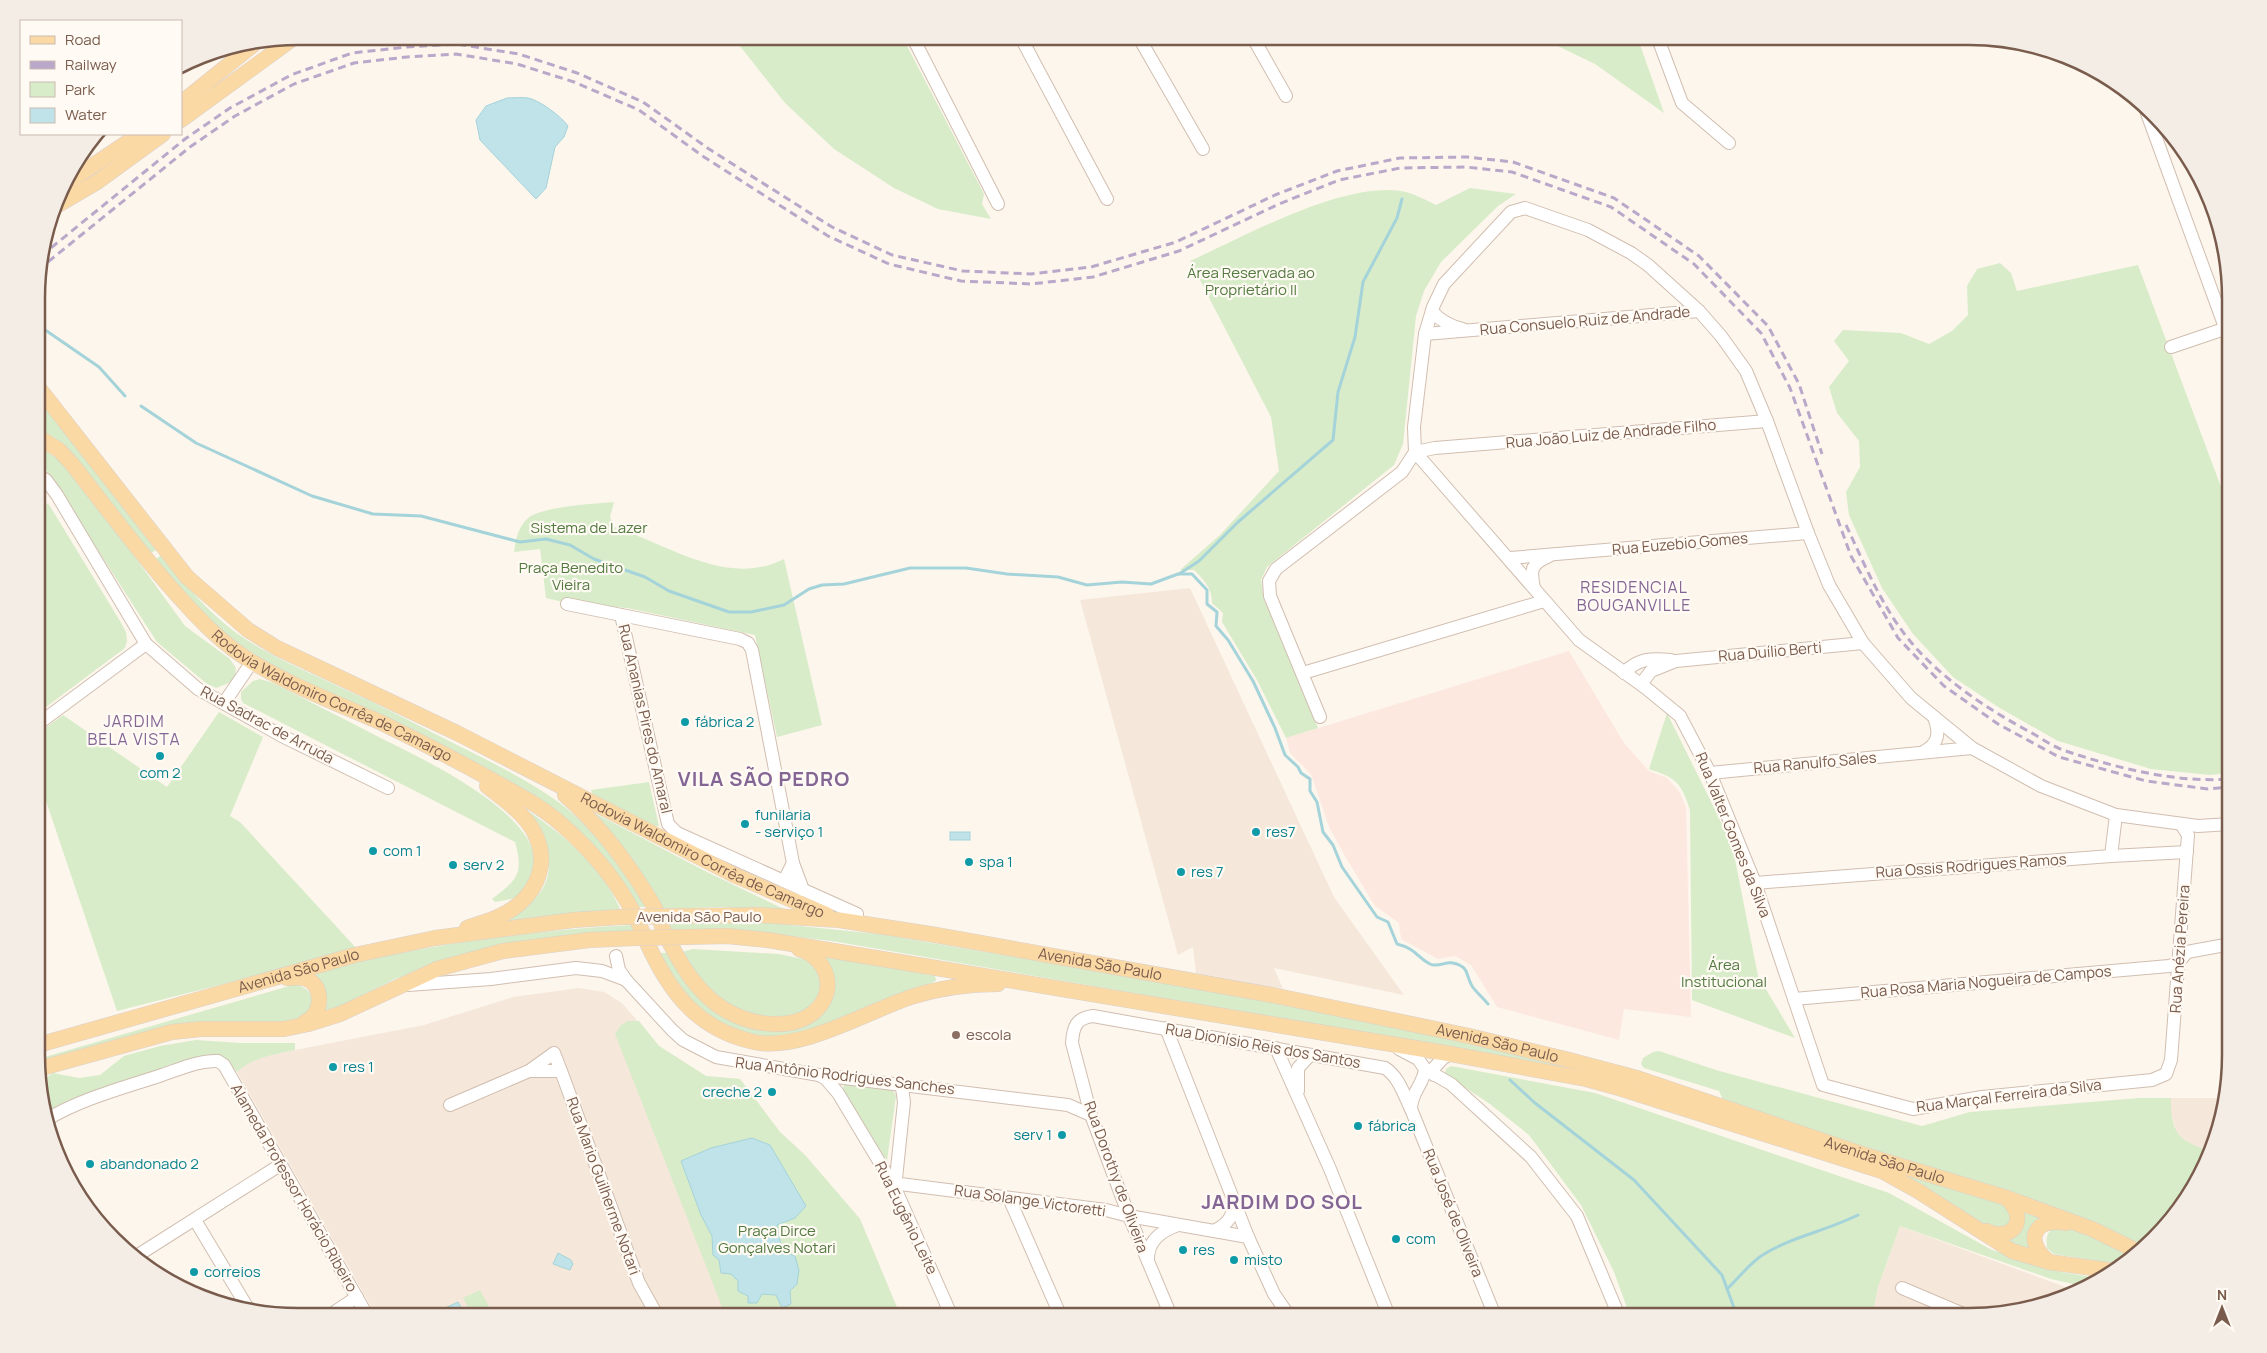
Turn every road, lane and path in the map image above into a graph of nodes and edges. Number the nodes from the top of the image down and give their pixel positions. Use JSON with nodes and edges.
{"nodes":[{"id":1,"x":917,"y":45,"type":"edge"},
{"id":2,"x":1025,"y":45,"type":"edge"},
{"id":3,"x":1143,"y":45,"type":"edge"},
{"id":4,"x":1257,"y":45,"type":"edge"},
{"id":5,"x":1660,"y":45,"type":"edge"},
{"id":6,"x":283,"y":46,"type":"edge"},
{"id":7,"x":246,"y":50,"type":"edge"},
{"id":8,"x":1286,"y":96,"type":"dead end"},
{"id":9,"x":182,"y":102,"type":"edge"},
{"id":10,"x":182,"y":119,"type":"edge"},
{"id":11,"x":2150,"y":121,"type":"edge"},
{"id":12,"x":138,"y":135,"type":"edge"},
{"id":13,"x":162,"y":135,"type":"edge"},
{"id":14,"x":1729,"y":143,"type":"dead end"},
{"id":15,"x":1203,"y":149,"type":"dead end"},
{"id":16,"x":76,"y":177,"type":"edge"},
{"id":17,"x":1107,"y":199,"type":"dead end"},
{"id":18,"x":64,"y":201,"type":"edge"},
{"id":19,"x":998,"y":204,"type":"dead end"},
{"id":20,"x":1432,"y":311,"type":"junction"},
{"id":21,"x":2222,"y":311,"type":"edge"},
{"id":22,"x":1699,"y":312,"type":"junction"},
{"id":23,"x":2222,"y":329,"type":"edge"},
{"id":24,"x":1470,"y":330,"type":"junction"},
{"id":25,"x":1425,"y":334,"type":"junction"},
{"id":26,"x":2170,"y":347,"type":"dead end"},
{"id":27,"x":45,"y":395,"type":"edge"},
{"id":28,"x":1767,"y":421,"type":"junction"},
{"id":29,"x":45,"y":441,"type":"edge"},
{"id":30,"x":1455,"y":447,"type":"junction"},
{"id":31,"x":1415,"y":452,"type":"junction"},
{"id":32,"x":1424,"y":464,"type":"junction"},
{"id":33,"x":45,"y":482,"type":"edge"},
{"id":34,"x":1808,"y":533,"type":"junction"},
{"id":35,"x":1552,"y":555,"type":"junction"},
{"id":36,"x":1510,"y":558,"type":"junction"},
{"id":37,"x":1534,"y":588,"type":"junction"},
{"id":38,"x":1544,"y":601,"type":"junction"},
{"id":39,"x":567,"y":604,"type":"dead end"},
{"id":40,"x":621,"y":615,"type":"junction"},
{"id":41,"x":1863,"y":643,"type":"junction"},
{"id":42,"x":146,"y":644,"type":"junction"},
{"id":43,"x":1676,"y":660,"type":"junction"},
{"id":44,"x":252,"y":662,"type":"junction"},
{"id":45,"x":1303,"y":673,"type":"junction"},
{"id":46,"x":1624,"y":673,"type":"junction"},
{"id":47,"x":1641,"y":684,"type":"junction"},
{"id":48,"x":224,"y":703,"type":"junction"},
{"id":49,"x":1320,"y":716,"type":"dead end"},
{"id":50,"x":1934,"y":716,"type":"junction"},
{"id":51,"x":45,"y":719,"type":"edge"},
{"id":52,"x":1972,"y":748,"type":"junction"},
{"id":53,"x":1920,"y":753,"type":"junction"},
{"id":54,"x":453,"y":758,"type":"junction"},
{"id":55,"x":1710,"y":773,"type":"junction"},
{"id":56,"x":540,"y":776,"type":"junction"},
{"id":57,"x":388,"y":788,"type":"dead end"},
{"id":58,"x":2116,"y":815,"type":"junction"},
{"id":59,"x":2181,"y":824,"type":"junction"},
{"id":60,"x":2222,"y":824,"type":"edge"},
{"id":61,"x":2187,"y":852,"type":"junction"},
{"id":62,"x":2111,"y":856,"type":"junction"},
{"id":63,"x":793,"y":863,"type":"junction"},
{"id":64,"x":784,"y":881,"type":"junction"},
{"id":65,"x":1755,"y":883,"type":"junction"},
{"id":66,"x":803,"y":890,"type":"junction"},
{"id":67,"x":849,"y":919,"type":"junction"},
{"id":68,"x":635,"y":936,"type":"junction"},
{"id":69,"x":435,"y":938,"type":"junction"},
{"id":70,"x":768,"y":940,"type":"junction"},
{"id":71,"x":2222,"y":946,"type":"edge"},
{"id":72,"x":616,"y":956,"type":"junction"},
{"id":73,"x":2178,"y":963,"type":"junction"},
{"id":74,"x":602,"y":972,"type":"junction"},
{"id":75,"x":626,"y":980,"type":"junction"},
{"id":76,"x":249,"y":986,"type":"junction"},
{"id":77,"x":1044,"y":986,"type":"junction"},
{"id":78,"x":393,"y":988,"type":"junction"},
{"id":79,"x":1794,"y":999,"type":"junction"},
{"id":80,"x":1093,"y":1016,"type":"joint"},
{"id":81,"x":1166,"y":1028,"type":"junction"},
{"id":82,"x":284,"y":1029,"type":"junction"},
{"id":83,"x":1198,"y":1034,"type":"junction"},
{"id":84,"x":45,"y":1043,"type":"edge"},
{"id":85,"x":1386,"y":1044,"type":"junction"},
{"id":86,"x":1276,"y":1048,"type":"junction"},
{"id":87,"x":1451,"y":1054,"type":"junction"},
{"id":88,"x":1310,"y":1055,"type":"junction"},
{"id":89,"x":1181,"y":1065,"type":"junction"},
{"id":90,"x":46,"y":1067,"type":"edge"},
{"id":91,"x":530,"y":1071,"type":"junction"},
{"id":92,"x":561,"y":1072,"type":"junction"},
{"id":93,"x":1430,"y":1072,"type":"junction"},
{"id":94,"x":2166,"y":1074,"type":"joint"},
{"id":95,"x":819,"y":1075,"type":"junction"},
{"id":96,"x":898,"y":1083,"type":"junction"},
{"id":97,"x":1823,"y":1085,"type":"joint"},
{"id":98,"x":1299,"y":1098,"type":"junction"},
{"id":99,"x":450,"y":1105,"type":"dead end"},
{"id":100,"x":1411,"y":1109,"type":"junction"},
{"id":101,"x":1091,"y":1115,"type":"junction"},
{"id":102,"x":53,"y":1116,"type":"edge"},
{"id":103,"x":280,"y":1165,"type":"junction"},
{"id":104,"x":894,"y":1186,"type":"junction"},
{"id":105,"x":1009,"y":1198,"type":"junction"},
{"id":106,"x":2007,"y":1198,"type":"junction"},
{"id":107,"x":1234,"y":1199,"type":"junction"},
{"id":108,"x":1129,"y":1216,"type":"junction"},
{"id":109,"x":1957,"y":1216,"type":"junction"},
{"id":110,"x":195,"y":1220,"type":"junction"},
{"id":111,"x":1178,"y":1225,"type":"junction"},
{"id":112,"x":2092,"y":1229,"type":"junction"},
{"id":113,"x":1214,"y":1231,"type":"junction"},
{"id":114,"x":1248,"y":1237,"type":"junction"},
{"id":115,"x":2132,"y":1249,"type":"edge"},
{"id":116,"x":141,"y":1254,"type":"edge"},
{"id":117,"x":1148,"y":1262,"type":"junction"},
{"id":118,"x":2049,"y":1262,"type":"junction"},
{"id":119,"x":2103,"y":1269,"type":"edge"},
{"id":120,"x":1902,"y":1288,"type":"dead end"},
{"id":121,"x":357,"y":1297,"type":"junction"},
{"id":122,"x":244,"y":1302,"type":"edge"},
{"id":123,"x":340,"y":1308,"type":"edge"},
{"id":124,"x":363,"y":1308,"type":"edge"},
{"id":125,"x":653,"y":1308,"type":"edge"},
{"id":126,"x":948,"y":1308,"type":"edge"},
{"id":127,"x":1057,"y":1308,"type":"edge"},
{"id":128,"x":1168,"y":1308,"type":"edge"},
{"id":129,"x":1284,"y":1308,"type":"edge"},
{"id":130,"x":1385,"y":1308,"type":"edge"},
{"id":131,"x":1492,"y":1308,"type":"edge"},
{"id":132,"x":1616,"y":1308,"type":"edge"},
{"id":133,"x":1949,"y":1308,"type":"edge"}],
"edges":[{"from":1,"to":19,"type":"street"},
{"from":2,"to":17,"type":"street"},
{"from":3,"to":15,"type":"street"},
{"from":4,"to":8,"type":"street"},
{"from":5,"to":14,"type":"street"},
{"from":6,"to":10,"type":"main road"},
{"from":7,"to":9,"type":"main road"},
{"from":11,"to":21,"type":"street"},
{"from":12,"to":16,"type":"main road"},
{"from":13,"to":18,"type":"main road"},
{"from":20,"to":22,"type":"street"},
{"from":20,"to":24,"type":"street","name":"Rua Consuelo Ruiz de Andrade"},
{"from":20,"to":25,"type":"street"},
{"from":22,"to":24,"type":"street","name":"Rua Consuelo Ruiz de Andrade"},
{"from":22,"to":28,"type":"street"},
{"from":23,"to":26,"type":"street"},
{"from":24,"to":25,"type":"street","name":"Rua Consuelo Ruiz de Andrade"},
{"from":25,"to":31,"type":"street"},
{"from":27,"to":56,"type":"main road","name":"Rodovia Waldomiro Corrêa de Camargo"},
{"from":28,"to":30,"type":"street","name":"Rua João Luiz de Andrade Filho"},
{"from":28,"to":34,"type":"street"},
{"from":29,"to":44,"type":"main road","name":"Rodovia Waldomiro Corrêa de Camargo"},
{"from":30,"to":31,"type":"street","name":"Rua João Luiz de Andrade Filho"},
{"from":30,"to":32,"type":"street","name":"Rua João Luiz de Andrade Filho"},
{"from":31,"to":32,"type":"street","name":"Rua Valter Gomes da Silva"},
{"from":31,"to":45,"type":"street"},
{"from":32,"to":36,"type":"street","name":"Rua Valter Gomes da Silva"},
{"from":33,"to":42,"type":"street","name":"Rua Sadrac de Arruda"},
{"from":34,"to":35,"type":"street","name":"Rua Euzebio Gomes"},
{"from":34,"to":41,"type":"street"},
{"from":35,"to":36,"type":"street","name":"Rua Euzebio Gomes"},
{"from":35,"to":37,"type":"street"},
{"from":36,"to":37,"type":"street","name":"Rua Valter Gomes da Silva"},
{"from":37,"to":38,"type":"street","name":"Rua Valter Gomes da Silva"},
{"from":38,"to":45,"type":"street"},
{"from":38,"to":46,"type":"street","name":"Rua Valter Gomes da Silva"},
{"from":39,"to":40,"type":"street"},
{"from":40,"to":63,"type":"street"},
{"from":40,"to":64,"type":"street","name":"Rua Ananias Pires do Amaral"},
{"from":41,"to":43,"type":"street","name":"Rua Duílio Berti"},
{"from":41,"to":50,"type":"street"},
{"from":42,"to":48,"type":"street","name":"Rua Sadrac de Arruda"},
{"from":42,"to":51,"type":"street"},
{"from":43,"to":46,"type":"street","name":"Rua Duílio Berti"},
{"from":43,"to":47,"type":"street","name":"Rua Duílio Berti"},
{"from":44,"to":48,"type":"street"},
{"from":44,"to":54,"type":"main road","name":"Rodovia Waldomiro Corrêa de Camargo"},
{"from":45,"to":49,"type":"street"},
{"from":46,"to":47,"type":"street","name":"Rua Valter Gomes da Silva"},
{"from":47,"to":55,"type":"street","name":"Rua Valter Gomes da Silva"},
{"from":48,"to":57,"type":"street","name":"Rua Sadrac de Arruda"},
{"from":50,"to":52,"type":"street"},
{"from":50,"to":53,"type":"street"},
{"from":52,"to":53,"type":"street","name":"Rua Ranulfo Sales"},
{"from":52,"to":58,"type":"street"},
{"from":53,"to":55,"type":"street","name":"Rua Ranulfo Sales"},
{"from":54,"to":68,"type":"main road","name":"Rodovia Waldomiro Corrêa de Camargo"},
{"from":54,"to":69,"type":"main road"},
{"from":55,"to":65,"type":"street","name":"Rua Valter Gomes da Silva"},
{"from":56,"to":67,"type":"main road","name":"Rodovia Waldomiro Corrêa de Camargo"},
{"from":56,"to":70,"type":"main road","name":"Rodovia Waldomiro Corrêa de Camargo"},
{"from":58,"to":59,"type":"street"},
{"from":58,"to":62,"type":"street"},
{"from":59,"to":60,"type":"street"},
{"from":59,"to":61,"type":"street","name":"Rua Anézia Pereira"},
{"from":61,"to":62,"type":"street","name":"Rua Ossis Rodrigues Ramos"},
{"from":61,"to":73,"type":"street","name":"Rua Anézia Pereira"},
{"from":62,"to":65,"type":"street","name":"Rua Ossis Rodrigues Ramos"},
{"from":63,"to":64,"type":"street"},
{"from":63,"to":66,"type":"street"},
{"from":64,"to":66,"type":"street","name":"Rua Ananias Pires do Amaral"},
{"from":65,"to":79,"type":"street","name":"Rua Valter Gomes da Silva"},
{"from":66,"to":67,"type":"street","name":"Rua Ananias Pires do Amaral"},
{"from":67,"to":69,"type":"main road","name":"Avenida São Paulo","bridge":true},
{"from":67,"to":106,"type":"main road","name":"Avenida São Paulo"},
{"from":68,"to":70,"type":"main road","name":"Avenida São Paulo","bridge":true},
{"from":68,"to":72,"type":"street"},
{"from":68,"to":77,"type":"main road","name":"Rodovia Waldomiro Corrêa de Camargo"},
{"from":68,"to":78,"type":"main road","name":"Avenida São Paulo"},
{"from":69,"to":76,"type":"main road","name":"Avenida São Paulo"},
{"from":70,"to":77,"type":"main road","name":"Avenida São Paulo"},
{"from":71,"to":73,"type":"street"},
{"from":72,"to":74,"type":"street"},
{"from":72,"to":75,"type":"street","name":"Rua Antônio Rodrigues Sanches"},
{"from":73,"to":79,"type":"street","name":"Rua Rosa Maria Nogueira de Campos"},
{"from":73,"to":94,"type":"street","name":"Rua Anézia Pereira"},
{"from":74,"to":75,"type":"street","name":"Rua Antônio Rodrigues Sanches"},
{"from":74,"to":78,"type":"street","name":"Rua Antônio Rodrigues Sanches"},
{"from":75,"to":95,"type":"street","name":"Rua Antônio Rodrigues Sanches"},
{"from":76,"to":82,"type":"main road"},
{"from":76,"to":84,"type":"main road","name":"Avenida São Paulo"},
{"from":77,"to":85,"type":"main road","name":"Avenida São Paulo"},
{"from":78,"to":82,"type":"main road","name":"Avenida São Paulo"},
{"from":79,"to":97,"type":"street","name":"Rua Valter Gomes da Silva"},
{"from":80,"to":81,"type":"street","name":"Rua Dionísio Reis dos Santos"},
{"from":80,"to":101,"type":"street","name":"Rua Dorothy de Oliveira"},
{"from":81,"to":83,"type":"street","name":"Rua Dionísio Reis dos Santos"},
{"from":81,"to":89,"type":"street"},
{"from":82,"to":90,"type":"main road","name":"Avenida São Paulo"},
{"from":83,"to":86,"type":"street","name":"Rua Dionísio Reis dos Santos"},
{"from":83,"to":89,"type":"street"},
{"from":85,"to":87,"type":"main road","name":"Avenida São Paulo"},
{"from":85,"to":93,"type":"street"},
{"from":86,"to":88,"type":"street","name":"Rua Dionísio Reis dos Santos"},
{"from":86,"to":98,"type":"street"},
{"from":87,"to":93,"type":"street"},
{"from":87,"to":109,"type":"main road","name":"Avenida São Paulo"},
{"from":88,"to":98,"type":"street"},
{"from":88,"to":100,"type":"street","name":"Rua Dionísio Reis dos Santos"},
{"from":89,"to":107,"type":"street"},
{"from":91,"to":92,"type":"street"},
{"from":91,"to":92,"type":"street","name":"Rua Mario Guilherme Notari"},
{"from":91,"to":99,"type":"street"},
{"from":92,"to":125,"type":"street","name":"Rua Mario Guilherme Notari"},
{"from":93,"to":100,"type":"street"},
{"from":93,"to":132,"type":"street"},
{"from":94,"to":97,"type":"street","name":"Rua Marçal Ferreira da Silva"},
{"from":95,"to":96,"type":"street","name":"Rua Antônio Rodrigues Sanches"},
{"from":95,"to":104,"type":"street","name":"Rua Eugênio Leite"},
{"from":96,"to":101,"type":"street","name":"Rua Antônio Rodrigues Sanches"},
{"from":96,"to":104,"type":"street"},
{"from":98,"to":130,"type":"street"},
{"from":100,"to":131,"type":"street","name":"Rua José de Oliveira"},
{"from":101,"to":108,"type":"street","name":"Rua Dorothy de Oliveira"},
{"from":102,"to":103,"type":"street","name":"Alameda Professor Horácio Ribeiro"},
{"from":103,"to":110,"type":"street"},
{"from":103,"to":121,"type":"street","name":"Alameda Professor Horácio Ribeiro"},
{"from":104,"to":105,"type":"street","name":"Rua Solange Victoretti"},
{"from":104,"to":126,"type":"street","name":"Rua Eugênio Leite"},
{"from":105,"to":108,"type":"street","name":"Rua Solange Victoretti"},
{"from":105,"to":127,"type":"street"},
{"from":106,"to":109,"type":"main road"},
{"from":106,"to":112,"type":"main road","name":"Avenida São Paulo"},
{"from":107,"to":113,"type":"street"},
{"from":107,"to":114,"type":"street"},
{"from":108,"to":111,"type":"street","name":"Rua Solange Victoretti"},
{"from":108,"to":117,"type":"street","name":"Rua Dorothy de Oliveira"},
{"from":109,"to":118,"type":"main road","name":"Avenida São Paulo"},
{"from":110,"to":116,"type":"street"},
{"from":110,"to":122,"type":"street"},
{"from":111,"to":113,"type":"street","name":"Rua Solange Victoretti"},
{"from":111,"to":117,"type":"street"},
{"from":112,"to":115,"type":"main road","name":"Avenida São Paulo"},
{"from":112,"to":118,"type":"main road"},
{"from":113,"to":114,"type":"street","name":"Rua Solange Victoretti"},
{"from":114,"to":129,"type":"street"},
{"from":117,"to":128,"type":"street","name":"Rua Dorothy de Oliveira"},
{"from":118,"to":119,"type":"main road","name":"Avenida São Paulo"},
{"from":120,"to":133,"type":"street"},
{"from":121,"to":123,"type":"street"},
{"from":121,"to":124,"type":"street","name":"Alameda Professor Horácio Ribeiro"}]}
